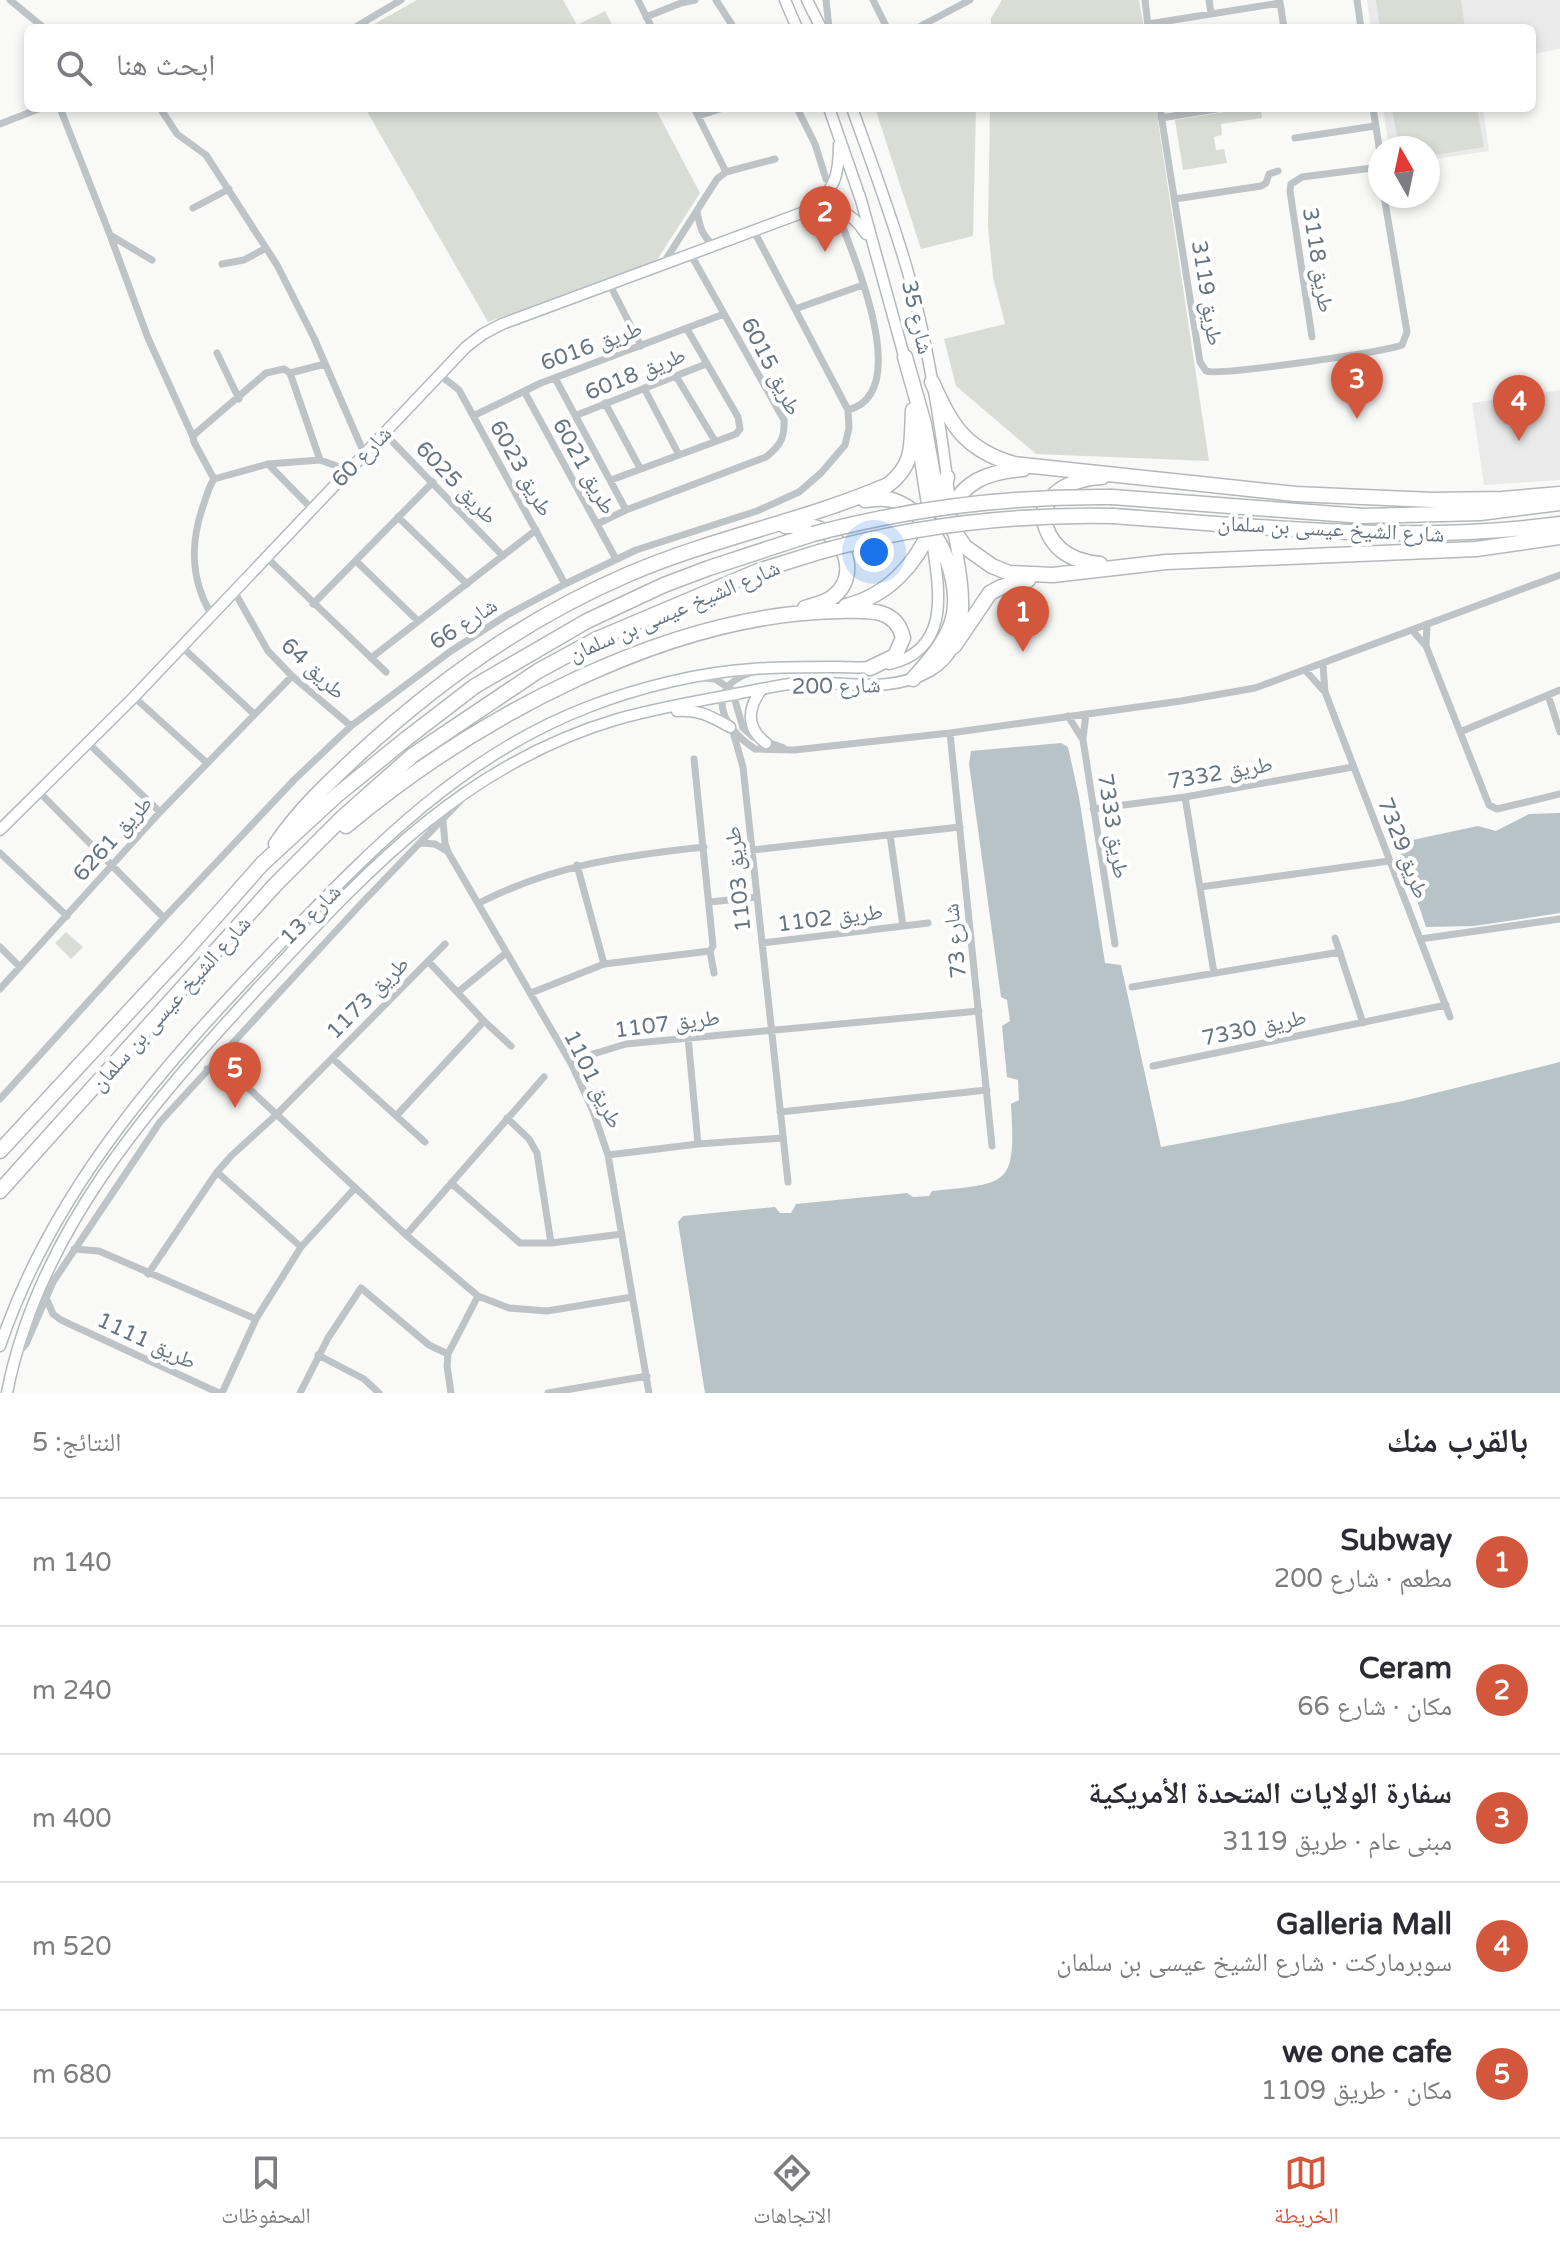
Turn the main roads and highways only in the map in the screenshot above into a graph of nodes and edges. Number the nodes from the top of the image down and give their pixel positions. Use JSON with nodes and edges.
{"nodes":[{"id":1,"x":905,"y":357,"type":"road end"},
{"id":2,"x":932,"y":382,"type":"road end"},
{"id":3,"x":913,"y":410,"type":"road end"},
{"id":4,"x":1043,"y":467,"type":"junction"},
{"id":5,"x":947,"y":477,"type":"road end"},
{"id":6,"x":1150,"y":478,"type":"junction"},
{"id":7,"x":1560,"y":494,"type":"edge"},
{"id":8,"x":1560,"y":503,"type":"edge"},
{"id":9,"x":815,"y":512,"type":"junction"},
{"id":10,"x":947,"y":518,"type":"junction"},
{"id":11,"x":1560,"y":524,"type":"edge"},
{"id":12,"x":749,"y":531,"type":"junction"},
{"id":13,"x":1560,"y":537,"type":"edge"},
{"id":14,"x":934,"y":542,"type":"junction"},
{"id":15,"x":1131,"y":566,"type":"junction"},
{"id":16,"x":1053,"y":575,"type":"junction"},
{"id":17,"x":826,"y":611,"type":"junction"},
{"id":18,"x":782,"y":616,"type":"junction"},
{"id":19,"x":954,"y":646,"type":"road end"},
{"id":20,"x":870,"y":668,"type":"road end"},
{"id":21,"x":913,"y":679,"type":"road end"},
{"id":22,"x":262,"y":864,"type":"junction"},
{"id":23,"x":275,"y":885,"type":"junction"},
{"id":24,"x":0,"y":1151,"type":"edge"},
{"id":25,"x":0,"y":1191,"type":"edge"}],
"edges":[{"from":1,"to":10,"type":"highway"},
{"from":2,"to":4,"type":"highway"},
{"from":3,"to":9,"type":"highway"},
{"from":4,"to":6,"type":"highway"},
{"from":4,"to":10,"type":"highway"},
{"from":5,"to":10,"type":"highway"},
{"from":6,"to":7,"type":"highway"},
{"from":6,"to":15,"type":"highway"},
{"from":8,"to":22,"type":"highway","name":"شارع الشيخ عيسى بن سلمان","bridge":true},
{"from":9,"to":12,"type":"highway"},
{"from":9,"to":14,"type":"highway"},
{"from":10,"to":14,"type":"highway"},
{"from":10,"to":16,"type":"highway"},
{"from":11,"to":23,"type":"highway","name":"شارع الشيخ عيسى بن سلمان","bridge":true},
{"from":12,"to":18,"type":"highway"},
{"from":12,"to":22,"type":"highway"},
{"from":13,"to":15,"type":"highway"},
{"from":14,"to":17,"type":"highway"},
{"from":14,"to":21,"type":"highway"},
{"from":15,"to":16,"type":"highway"},
{"from":16,"to":19,"type":"highway"},
{"from":17,"to":18,"type":"highway"},
{"from":17,"to":20,"type":"highway"},
{"from":18,"to":23,"type":"highway"},
{"from":22,"to":24,"type":"highway","name":"شارع الشيخ عيسى بن سلمان"},
{"from":23,"to":25,"type":"highway","name":"شارع الشيخ عيسى بن سلمان"}]}
